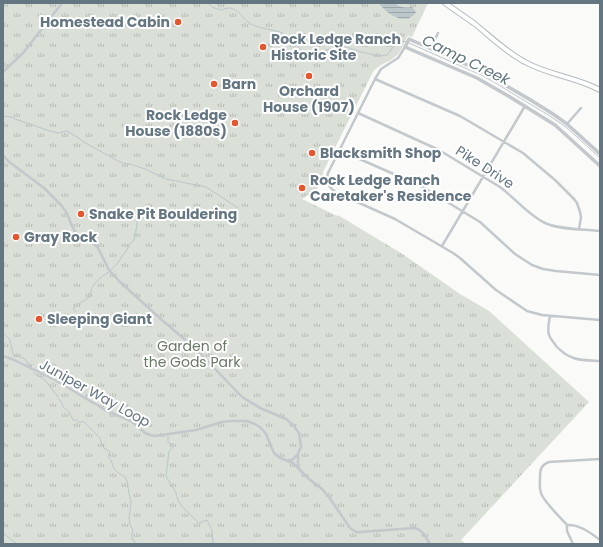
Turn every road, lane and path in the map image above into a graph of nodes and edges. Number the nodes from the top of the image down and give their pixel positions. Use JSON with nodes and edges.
{"nodes":[{"id":1,"x":62,"y":3,"type":"edge"},
{"id":2,"x":445,"y":3,"type":"edge"},
{"id":3,"x":438,"y":33,"type":"dead end"},
{"id":4,"x":405,"y":47,"type":"junction"},
{"id":5,"x":432,"y":48,"type":"junction"},
{"id":6,"x":3,"y":72,"type":"edge"},
{"id":7,"x":375,"y":79,"type":"junction"},
{"id":8,"x":600,"y":90,"type":"edge"},
{"id":9,"x":525,"y":106,"type":"junction"},
{"id":10,"x":581,"y":108,"type":"dead end"},
{"id":11,"x":358,"y":113,"type":"junction"},
{"id":12,"x":567,"y":124,"type":"junction"},
{"id":13,"x":504,"y":142,"type":"junction"},
{"id":14,"x":340,"y":149,"type":"junction"},
{"id":15,"x":600,"y":154,"type":"edge"},
{"id":16,"x":3,"y":155,"type":"edge"},
{"id":17,"x":600,"y":166,"type":"edge"},
{"id":18,"x":483,"y":176,"type":"junction"},
{"id":19,"x":328,"y":183,"type":"junction"},
{"id":20,"x":323,"y":185,"type":"dead end"},
{"id":21,"x":462,"y":211,"type":"junction"},
{"id":22,"x":580,"y":229,"type":"junction"},
{"id":23,"x":600,"y":231,"type":"edge"},
{"id":24,"x":442,"y":246,"type":"junction"},
{"id":25,"x":600,"y":275,"type":"edge"},
{"id":26,"x":550,"y":316,"type":"junction"},
{"id":27,"x":600,"y":320,"type":"edge"},
{"id":28,"x":3,"y":356,"type":"edge"},
{"id":29,"x":600,"y":361,"type":"edge"},
{"id":30,"x":298,"y":454,"type":"junction"},
{"id":31,"x":600,"y":459,"type":"edge"},
{"id":32,"x":287,"y":460,"type":"junction"},
{"id":33,"x":300,"y":469,"type":"junction"},
{"id":34,"x":567,"y":525,"type":"junction"},
{"id":35,"x":600,"y":540,"type":"edge"},
{"id":36,"x":430,"y":544,"type":"edge"},
{"id":37,"x":573,"y":544,"type":"edge"}],
"edges":[{"from":1,"to":6,"type":"street"},
{"from":2,"to":8,"type":"main road"},
{"from":3,"to":5,"type":"street"},
{"from":4,"to":5,"type":"street"},
{"from":4,"to":7,"type":"street"},
{"from":4,"to":9,"type":"street"},
{"from":5,"to":12,"type":"street"},
{"from":7,"to":11,"type":"street"},
{"from":7,"to":13,"type":"street"},
{"from":9,"to":13,"type":"street"},
{"from":9,"to":17,"type":"street"},
{"from":10,"to":12,"type":"street"},
{"from":11,"to":14,"type":"street"},
{"from":11,"to":18,"type":"street","name":"Pike Drive"},
{"from":12,"to":15,"type":"street"},
{"from":13,"to":18,"type":"street"},
{"from":13,"to":22,"type":"street"},
{"from":14,"to":19,"type":"street"},
{"from":14,"to":21,"type":"street"},
{"from":16,"to":30,"type":"street"},
{"from":18,"to":21,"type":"street"},
{"from":18,"to":22,"type":"street","name":"Pike Drive"},
{"from":19,"to":20,"type":"street"},
{"from":19,"to":24,"type":"street"},
{"from":21,"to":24,"type":"street"},
{"from":21,"to":25,"type":"street"},
{"from":22,"to":23,"type":"street","name":"Pike Drive"},
{"from":24,"to":26,"type":"street"},
{"from":26,"to":27,"type":"street"},
{"from":26,"to":29,"type":"street"},
{"from":28,"to":32,"type":"street","name":"Juniper Way Loop"},
{"from":30,"to":32,"type":"street"},
{"from":30,"to":33,"type":"street"},
{"from":31,"to":34,"type":"street"},
{"from":32,"to":33,"type":"street","name":"Juniper Way Loop"},
{"from":33,"to":36,"type":"street","name":"Juniper Way Loop"},
{"from":34,"to":35,"type":"street"},
{"from":34,"to":37,"type":"street"}]}
